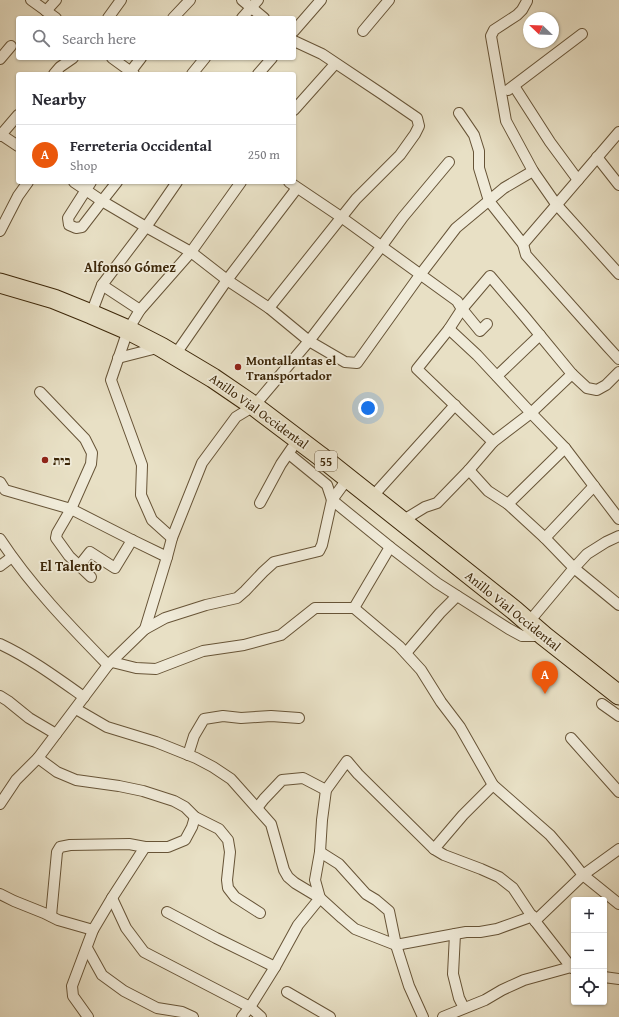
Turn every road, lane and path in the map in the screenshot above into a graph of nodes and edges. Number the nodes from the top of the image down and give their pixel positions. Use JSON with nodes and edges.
{"nodes":[{"id":1,"x":31,"y":0,"type":"edge"},
{"id":2,"x":56,"y":0,"type":"edge"},
{"id":3,"x":121,"y":0,"type":"edge"},
{"id":4,"x":190,"y":0,"type":"edge"},
{"id":5,"x":242,"y":0,"type":"edge"},
{"id":6,"x":321,"y":0,"type":"edge"},
{"id":7,"x":389,"y":0,"type":"edge"},
{"id":8,"x":527,"y":2,"type":"dead end"},
{"id":9,"x":255,"y":4,"type":"edge"},
{"id":10,"x":46,"y":11,"type":"junction"},
{"id":11,"x":53,"y":16,"type":"edge"},
{"id":12,"x":109,"y":16,"type":"edge"},
{"id":13,"x":175,"y":16,"type":"edge"},
{"id":14,"x":244,"y":16,"type":"edge"},
{"id":15,"x":263,"y":16,"type":"edge"},
{"id":16,"x":296,"y":29,"type":"edge"},
{"id":17,"x":363,"y":31,"type":"dead end"},
{"id":18,"x":582,"y":34,"type":"dead end"},
{"id":19,"x":296,"y":41,"type":"edge"},
{"id":20,"x":11,"y":46,"type":"dead end"},
{"id":21,"x":0,"y":59,"type":"edge"},
{"id":22,"x":70,"y":60,"type":"edge"},
{"id":23,"x":114,"y":60,"type":"edge"},
{"id":24,"x":139,"y":60,"type":"edge"},
{"id":25,"x":203,"y":60,"type":"edge"},
{"id":26,"x":270,"y":60,"type":"edge"},
{"id":27,"x":335,"y":64,"type":"junction"},
{"id":28,"x":56,"y":72,"type":"edge"},
{"id":29,"x":127,"y":72,"type":"edge"},
{"id":30,"x":194,"y":72,"type":"edge"},
{"id":31,"x":260,"y":72,"type":"edge"},
{"id":32,"x":514,"y":86,"type":"junction"},
{"id":33,"x":500,"y":92,"type":"junction"},
{"id":34,"x":296,"y":108,"type":"edge"},
{"id":35,"x":459,"y":113,"type":"dead end"},
{"id":36,"x":16,"y":117,"type":"edge"},
{"id":37,"x":619,"y":132,"type":"edge"},
{"id":38,"x":0,"y":135,"type":"edge"},
{"id":39,"x":16,"y":145,"type":"edge"},
{"id":40,"x":597,"y":157,"type":"junction"},
{"id":41,"x":449,"y":162,"type":"dead end"},
{"id":42,"x":533,"y":170,"type":"junction"},
{"id":43,"x":578,"y":180,"type":"junction"},
{"id":44,"x":27,"y":184,"type":"edge"},
{"id":45,"x":115,"y":184,"type":"edge"},
{"id":46,"x":176,"y":184,"type":"edge"},
{"id":47,"x":240,"y":184,"type":"edge"},
{"id":48,"x":293,"y":185,"type":"edge"},
{"id":49,"x":619,"y":185,"type":"edge"},
{"id":50,"x":88,"y":186,"type":"edge"},
{"id":51,"x":102,"y":201,"type":"junction"},
{"id":52,"x":489,"y":201,"type":"junction"},
{"id":53,"x":556,"y":204,"type":"junction"},
{"id":54,"x":341,"y":217,"type":"junction"},
{"id":55,"x":146,"y":227,"type":"junction"},
{"id":56,"x":0,"y":231,"type":"edge"},
{"id":57,"x":523,"y":244,"type":"junction"},
{"id":58,"x":382,"y":247,"type":"junction"},
{"id":59,"x":190,"y":252,"type":"junction"},
{"id":60,"x":619,"y":274,"type":"edge"},
{"id":61,"x":420,"y":275,"type":"junction"},
{"id":62,"x":227,"y":280,"type":"junction"},
{"id":63,"x":0,"y":283,"type":"edge"},
{"id":64,"x":102,"y":285,"type":"junction"},
{"id":65,"x":269,"y":308,"type":"junction"},
{"id":66,"x":462,"y":309,"type":"junction"},
{"id":67,"x":140,"y":310,"type":"junction"},
{"id":68,"x":91,"y":314,"type":"junction"},
{"id":69,"x":487,"y":324,"type":"dead end"},
{"id":70,"x":448,"y":329,"type":"junction"},
{"id":71,"x":128,"y":330,"type":"junction"},
{"id":72,"x":540,"y":336,"type":"junction"},
{"id":73,"x":309,"y":341,"type":"junction"},
{"id":74,"x":168,"y":351,"type":"junction"},
{"id":75,"x":118,"y":358,"type":"junction"},
{"id":76,"x":619,"y":358,"type":"edge"},
{"id":77,"x":619,"y":372,"type":"edge"},
{"id":78,"x":572,"y":374,"type":"junction"},
{"id":79,"x":497,"y":376,"type":"junction"},
{"id":80,"x":40,"y":392,"type":"dead end"},
{"id":81,"x":455,"y":405,"type":"junction"},
{"id":82,"x":254,"y":406,"type":"junction"},
{"id":83,"x":531,"y":413,"type":"junction"},
{"id":84,"x":493,"y":442,"type":"junction"},
{"id":85,"x":294,"y":447,"type":"junction"},
{"id":86,"x":565,"y":448,"type":"junction"},
{"id":87,"x":469,"y":470,"type":"junction"},
{"id":88,"x":348,"y":478,"type":"junction"},
{"id":89,"x":0,"y":482,"type":"edge"},
{"id":90,"x":594,"y":486,"type":"junction"},
{"id":91,"x":372,"y":497,"type":"junction"},
{"id":92,"x":332,"y":500,"type":"junction"},
{"id":93,"x":260,"y":503,"type":"dead end"},
{"id":94,"x":508,"y":504,"type":"junction"},
{"id":95,"x":71,"y":509,"type":"junction"},
{"id":96,"x":619,"y":519,"type":"edge"},
{"id":97,"x":402,"y":521,"type":"junction"},
{"id":98,"x":619,"y":536,"type":"edge"},
{"id":99,"x":172,"y":538,"type":"junction"},
{"id":100,"x":545,"y":538,"type":"junction"},
{"id":101,"x":0,"y":539,"type":"edge"},
{"id":102,"x":132,"y":540,"type":"junction"},
{"id":103,"x":390,"y":547,"type":"junction"},
{"id":104,"x":12,"y":557,"type":"junction"},
{"id":105,"x":167,"y":557,"type":"junction"},
{"id":106,"x":0,"y":566,"type":"edge"},
{"id":107,"x":79,"y":566,"type":"junction"},
{"id":108,"x":574,"y":568,"type":"junction"},
{"id":109,"x":91,"y":577,"type":"dead end"},
{"id":110,"x":457,"y":596,"type":"junction"},
{"id":111,"x":619,"y":605,"type":"edge"},
{"id":112,"x":354,"y":608,"type":"junction"},
{"id":113,"x":528,"y":623,"type":"junction"},
{"id":114,"x":145,"y":629,"type":"junction"},
{"id":115,"x":544,"y":636,"type":"junction"},
{"id":116,"x":0,"y":644,"type":"edge"},
{"id":117,"x":406,"y":653,"type":"junction"},
{"id":118,"x":110,"y":663,"type":"junction"},
{"id":119,"x":613,"y":693,"type":"edge"},
{"id":120,"x":0,"y":696,"type":"edge"},
{"id":121,"x":84,"y":697,"type":"junction"},
{"id":122,"x":76,"y":709,"type":"junction"},
{"id":123,"x":619,"y":716,"type":"edge"},
{"id":124,"x":299,"y":718,"type":"dead end"},
{"id":125,"x":56,"y":734,"type":"junction"},
{"id":126,"x":571,"y":738,"type":"dead end"},
{"id":127,"x":188,"y":755,"type":"junction"},
{"id":128,"x":38,"y":758,"type":"junction"},
{"id":129,"x":493,"y":785,"type":"junction"},
{"id":130,"x":326,"y":790,"type":"junction"},
{"id":131,"x":619,"y":792,"type":"edge"},
{"id":132,"x":0,"y":802,"type":"edge"},
{"id":133,"x":257,"y":808,"type":"junction"},
{"id":134,"x":195,"y":817,"type":"junction"},
{"id":135,"x":145,"y":847,"type":"junction"},
{"id":136,"x":434,"y":849,"type":"junction"},
{"id":137,"x":619,"y":849,"type":"edge"},
{"id":138,"x":320,"y":852,"type":"junction"},
{"id":139,"x":583,"y":875,"type":"junction"},
{"id":140,"x":0,"y":894,"type":"edge"},
{"id":141,"x":112,"y":898,"type":"junction"},
{"id":142,"x":320,"y":898,"type":"junction"},
{"id":143,"x":619,"y":904,"type":"edge"},
{"id":144,"x":167,"y":912,"type":"dead end"},
{"id":145,"x":260,"y":914,"type":"dead end"},
{"id":146,"x":51,"y":916,"type":"junction"},
{"id":147,"x":534,"y":918,"type":"junction"},
{"id":148,"x":93,"y":930,"type":"junction"},
{"id":149,"x":455,"y":934,"type":"junction"},
{"id":150,"x":396,"y":945,"type":"junction"},
{"id":151,"x":87,"y":948,"type":"junction"},
{"id":152,"x":571,"y":965,"type":"edge"},
{"id":153,"x":275,"y":967,"type":"junction"},
{"id":154,"x":571,"y":968,"type":"edge"},
{"id":155,"x":607,"y":977,"type":"edge"},
{"id":156,"x":619,"y":979,"type":"edge"},
{"id":157,"x":287,"y":992,"type":"dead end"},
{"id":158,"x":250,"y":1007,"type":"junction"},
{"id":159,"x":464,"y":1008,"type":"junction"},
{"id":160,"x":88,"y":1017,"type":"edge"},
{"id":161,"x":193,"y":1017,"type":"edge"},
{"id":162,"x":242,"y":1017,"type":"edge"},
{"id":163,"x":261,"y":1017,"type":"edge"},
{"id":164,"x":330,"y":1017,"type":"edge"},
{"id":165,"x":424,"y":1017,"type":"edge"},
{"id":166,"x":444,"y":1017,"type":"edge"}],
"edges":[{"from":1,"to":10,"type":"street"},
{"from":2,"to":10,"type":"street"},
{"from":3,"to":12,"type":"street"},
{"from":4,"to":13,"type":"street"},
{"from":5,"to":9,"type":"street"},
{"from":6,"to":16,"type":"street"},
{"from":7,"to":17,"type":"street"},
{"from":8,"to":33,"type":"street"},
{"from":9,"to":14,"type":"street"},
{"from":9,"to":15,"type":"street"},
{"from":10,"to":11,"type":"street"},
{"from":18,"to":32,"type":"street"},
{"from":19,"to":27,"type":"street"},
{"from":20,"to":21,"type":"street"},
{"from":22,"to":28,"type":"street"},
{"from":23,"to":29,"type":"street"},
{"from":24,"to":29,"type":"street"},
{"from":25,"to":30,"type":"street"},
{"from":26,"to":31,"type":"street"},
{"from":27,"to":34,"type":"street"},
{"from":27,"to":54,"type":"street"},
{"from":32,"to":33,"type":"street"},
{"from":32,"to":43,"type":"street"},
{"from":33,"to":42,"type":"street"},
{"from":35,"to":52,"type":"street"},
{"from":36,"to":38,"type":"street"},
{"from":37,"to":40,"type":"street"},
{"from":38,"to":39,"type":"street"},
{"from":40,"to":43,"type":"street"},
{"from":40,"to":49,"type":"street"},
{"from":41,"to":58,"type":"street"},
{"from":42,"to":52,"type":"street"},
{"from":42,"to":53,"type":"street"},
{"from":43,"to":53,"type":"street"},
{"from":44,"to":56,"type":"street"},
{"from":45,"to":51,"type":"street"},
{"from":46,"to":55,"type":"street"},
{"from":47,"to":59,"type":"street"},
{"from":48,"to":54,"type":"street"},
{"from":48,"to":62,"type":"street"},
{"from":50,"to":51,"type":"street"},
{"from":50,"to":51,"type":"street"},
{"from":51,"to":55,"type":"street"},
{"from":52,"to":57,"type":"street"},
{"from":52,"to":61,"type":"street"},
{"from":53,"to":57,"type":"street"},
{"from":53,"to":60,"type":"street"},
{"from":54,"to":58,"type":"street"},
{"from":54,"to":65,"type":"street"},
{"from":55,"to":59,"type":"street"},
{"from":55,"to":64,"type":"street"},
{"from":57,"to":76,"type":"street"},
{"from":58,"to":61,"type":"street"},
{"from":58,"to":73,"type":"street"},
{"from":59,"to":62,"type":"street"},
{"from":59,"to":67,"type":"street"},
{"from":61,"to":66,"type":"street"},
{"from":61,"to":73,"type":"street"},
{"from":62,"to":65,"type":"street"},
{"from":62,"to":74,"type":"street"},
{"from":63,"to":68,"type":"highway","name":"Anillo Vial Occidental","number":"55"},
{"from":64,"to":67,"type":"street"},
{"from":64,"to":68,"type":"street"},
{"from":65,"to":73,"type":"street"},
{"from":66,"to":69,"type":"street"},
{"from":66,"to":70,"type":"street"},
{"from":66,"to":72,"type":"street"},
{"from":67,"to":71,"type":"street"},
{"from":68,"to":71,"type":"highway","name":"Anillo Vial Occidental","number":"55"},
{"from":70,"to":79,"type":"street"},
{"from":70,"to":81,"type":"street"},
{"from":71,"to":74,"type":"highway","name":"Anillo Vial Occidental","number":"55"},
{"from":71,"to":75,"type":"street"},
{"from":72,"to":78,"type":"street"},
{"from":72,"to":79,"type":"street"},
{"from":73,"to":82,"type":"street"},
{"from":74,"to":75,"type":"street"},
{"from":74,"to":82,"type":"highway","name":"Anillo Vial Occidental","number":"55"},
{"from":75,"to":99,"type":"street"},
{"from":77,"to":78,"type":"street"},
{"from":78,"to":83,"type":"street"},
{"from":79,"to":83,"type":"street"},
{"from":80,"to":95,"type":"street"},
{"from":81,"to":84,"type":"street"},
{"from":81,"to":91,"type":"street"},
{"from":82,"to":85,"type":"highway","name":"Anillo Vial Occidental","number":"55"},
{"from":82,"to":99,"type":"street"},
{"from":83,"to":84,"type":"street"},
{"from":83,"to":86,"type":"street"},
{"from":84,"to":87,"type":"street"},
{"from":85,"to":88,"type":"highway","name":"Anillo Vial Occidental","number":"55"},
{"from":85,"to":92,"type":"street"},
{"from":85,"to":93,"type":"street"},
{"from":86,"to":90,"type":"street"},
{"from":86,"to":94,"type":"street"},
{"from":87,"to":94,"type":"street"},
{"from":87,"to":97,"type":"street"},
{"from":88,"to":91,"type":"highway","name":"Anillo Vial Occidental","number":"55"},
{"from":88,"to":92,"type":"street"},
{"from":89,"to":95,"type":"street"},
{"from":90,"to":96,"type":"street"},
{"from":90,"to":100,"type":"street"},
{"from":91,"to":97,"type":"highway","name":"Anillo Vial Occidental","number":"55"},
{"from":92,"to":103,"type":"street"},
{"from":92,"to":114,"type":"street"},
{"from":94,"to":100,"type":"street"},
{"from":95,"to":102,"type":"street"},
{"from":95,"to":107,"type":"street"},
{"from":97,"to":113,"type":"highway","name":"Anillo Vial Occidental","number":"55"},
{"from":98,"to":108,"type":"street"},
{"from":99,"to":105,"type":"street"},
{"from":100,"to":108,"type":"street"},
{"from":101,"to":104,"type":"street"},
{"from":102,"to":105,"type":"street"},
{"from":102,"to":107,"type":"street"},
{"from":103,"to":110,"type":"street"},
{"from":103,"to":112,"type":"street"},
{"from":104,"to":106,"type":"street"},
{"from":104,"to":118,"type":"street"},
{"from":105,"to":114,"type":"street"},
{"from":107,"to":109,"type":"street"},
{"from":108,"to":111,"type":"street"},
{"from":108,"to":113,"type":"street"},
{"from":110,"to":115,"type":"street"},
{"from":110,"to":117,"type":"street"},
{"from":112,"to":117,"type":"street"},
{"from":112,"to":118,"type":"street"},
{"from":113,"to":115,"type":"highway","name":"Anillo Vial Occidental","number":"55"},
{"from":114,"to":118,"type":"street"},
{"from":115,"to":119,"type":"highway","name":"Anillo Vial Occidental","number":"55"},
{"from":116,"to":121,"type":"street"},
{"from":117,"to":129,"type":"street"},
{"from":118,"to":121,"type":"street"},
{"from":119,"to":123,"type":"street"},
{"from":120,"to":125,"type":"street"},
{"from":121,"to":122,"type":"street"},
{"from":122,"to":125,"type":"street"},
{"from":122,"to":127,"type":"street"},
{"from":124,"to":127,"type":"street"},
{"from":125,"to":128,"type":"street"},
{"from":126,"to":131,"type":"street"},
{"from":127,"to":133,"type":"street"},
{"from":128,"to":132,"type":"street"},
{"from":128,"to":134,"type":"street"},
{"from":129,"to":136,"type":"street"},
{"from":129,"to":139,"type":"street"},
{"from":130,"to":133,"type":"street"},
{"from":130,"to":136,"type":"street"},
{"from":130,"to":138,"type":"street"},
{"from":133,"to":142,"type":"street"},
{"from":134,"to":135,"type":"street"},
{"from":134,"to":145,"type":"street"},
{"from":135,"to":141,"type":"street"},
{"from":135,"to":146,"type":"street"},
{"from":136,"to":147,"type":"street"},
{"from":137,"to":139,"type":"street"},
{"from":138,"to":142,"type":"street"},
{"from":138,"to":150,"type":"street"},
{"from":139,"to":143,"type":"street"},
{"from":139,"to":147,"type":"street"},
{"from":140,"to":146,"type":"street"},
{"from":141,"to":148,"type":"street"},
{"from":141,"to":158,"type":"street"},
{"from":142,"to":150,"type":"street"},
{"from":142,"to":153,"type":"street"},
{"from":144,"to":153,"type":"street"},
{"from":146,"to":148,"type":"street"},
{"from":147,"to":149,"type":"street"},
{"from":147,"to":152,"type":"street"},
{"from":148,"to":151,"type":"street"},
{"from":149,"to":150,"type":"street"},
{"from":149,"to":159,"type":"street"},
{"from":150,"to":165,"type":"street"},
{"from":151,"to":160,"type":"street"},
{"from":151,"to":161,"type":"street"},
{"from":153,"to":158,"type":"street"},
{"from":154,"to":159,"type":"street"},
{"from":155,"to":156,"type":"street"},
{"from":157,"to":164,"type":"street"},
{"from":158,"to":162,"type":"street"},
{"from":158,"to":163,"type":"street"},
{"from":159,"to":166,"type":"street"}]}
